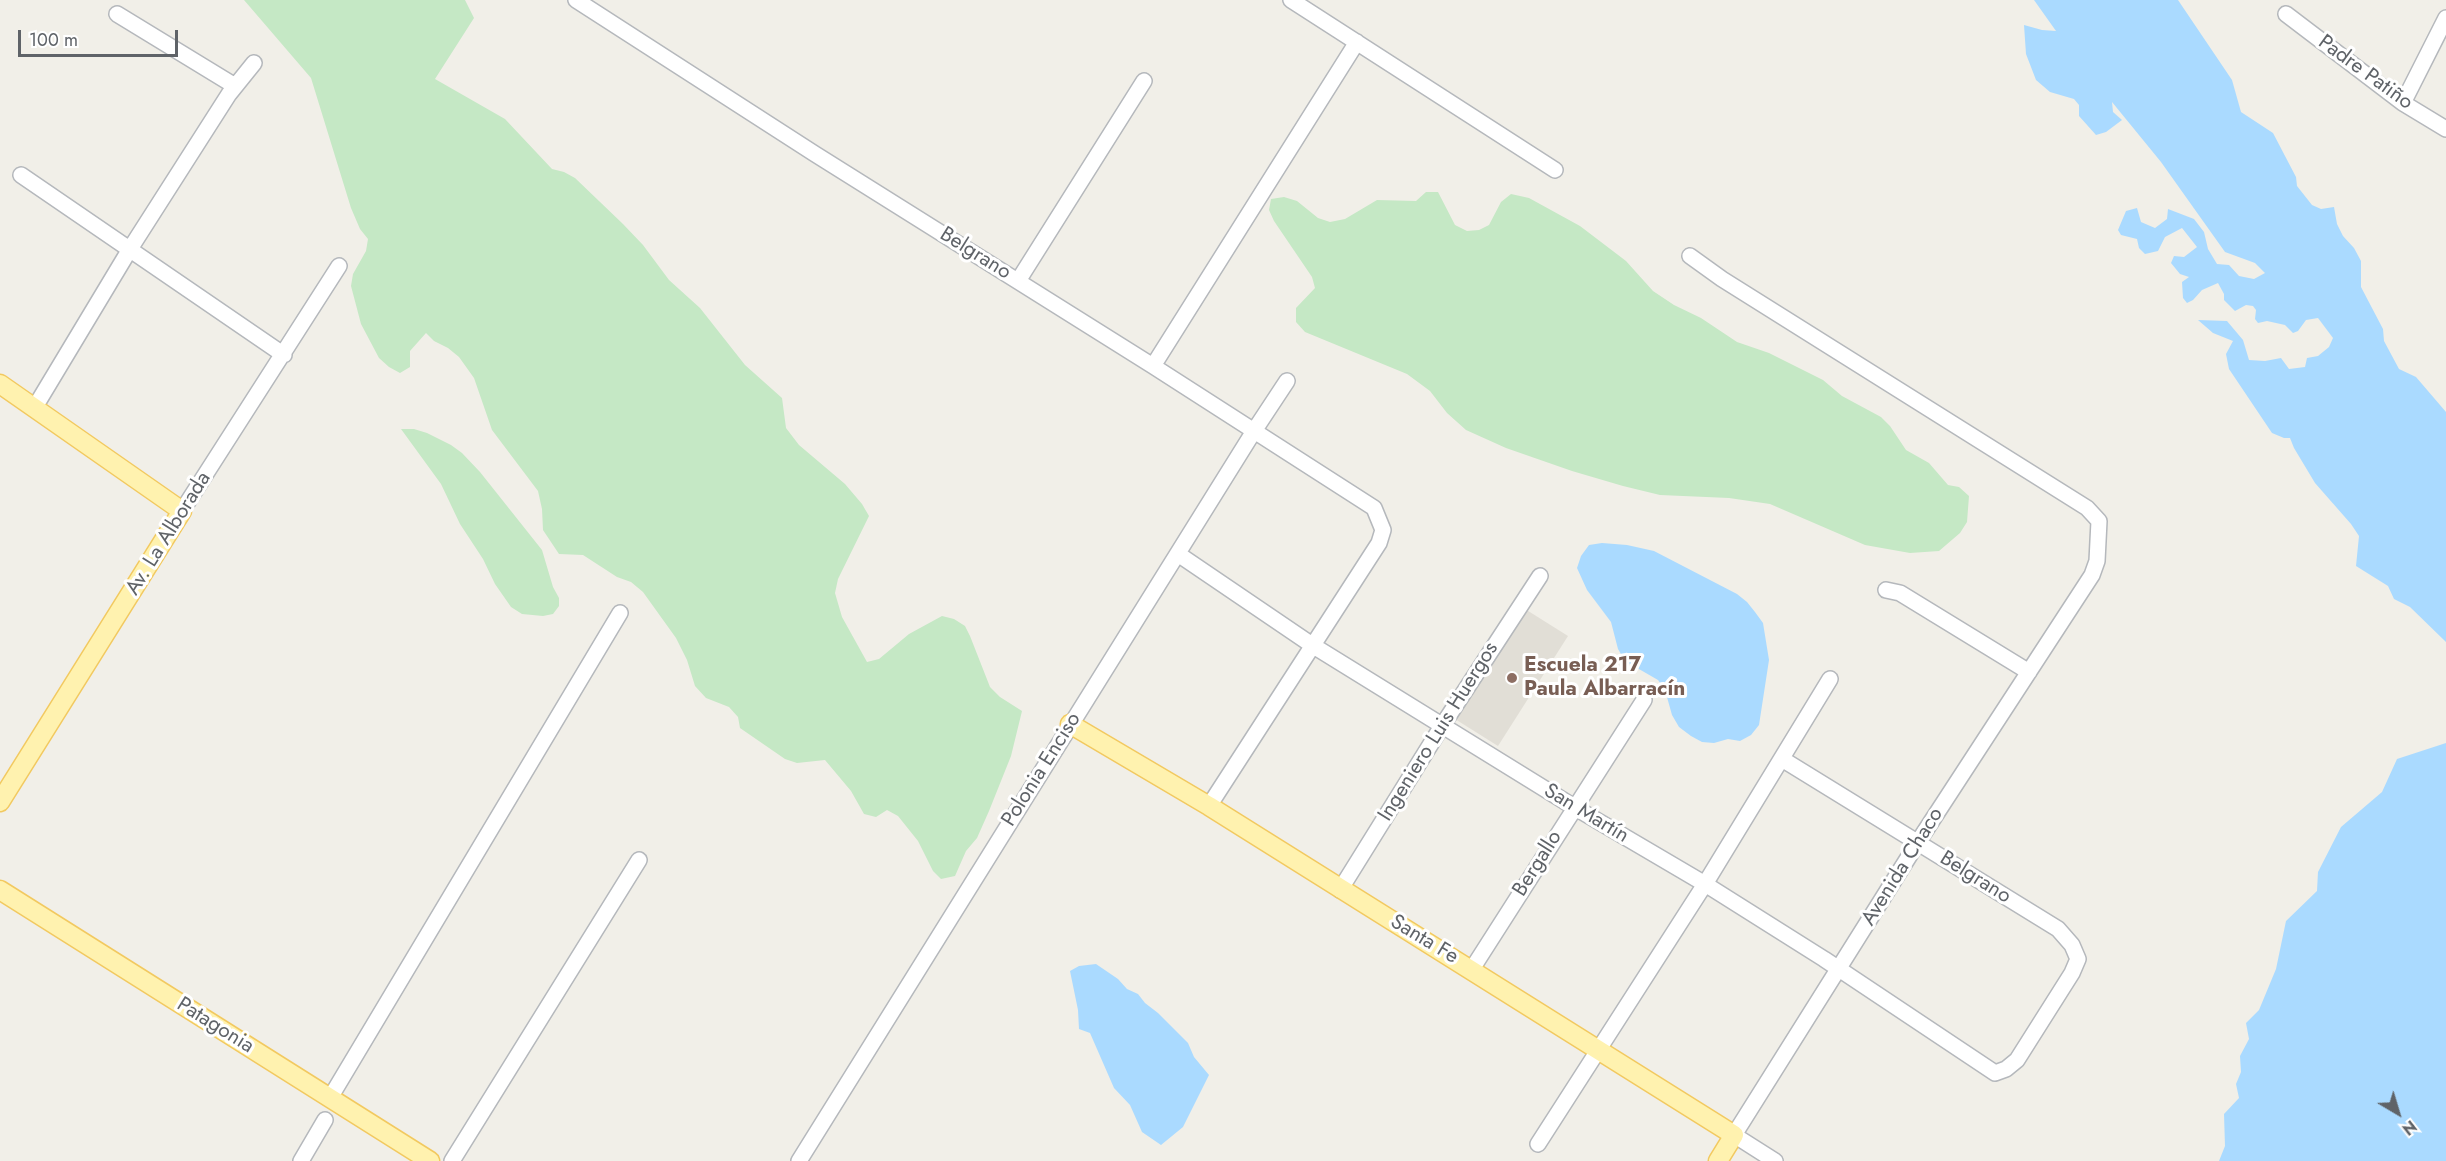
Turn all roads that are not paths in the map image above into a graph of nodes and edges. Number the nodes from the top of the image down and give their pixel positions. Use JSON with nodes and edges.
{"nodes":[{"id":1,"x":576,"y":0,"type":"edge"},
{"id":2,"x":1291,"y":0,"type":"edge"},
{"id":3,"x":117,"y":14,"type":"dead end"},
{"id":4,"x":2286,"y":14,"type":"dead end"},
{"id":5,"x":2446,"y":18,"type":"edge"},
{"id":6,"x":1357,"y":42,"type":"junction"},
{"id":7,"x":254,"y":63,"type":"dead end"},
{"id":8,"x":1144,"y":81,"type":"dead end"},
{"id":9,"x":235,"y":86,"type":"junction"},
{"id":10,"x":2403,"y":103,"type":"junction"},
{"id":11,"x":2446,"y":129,"type":"edge"},
{"id":12,"x":1555,"y":170,"type":"dead end"},
{"id":13,"x":21,"y":175,"type":"dead end"},
{"id":14,"x":130,"y":249,"type":"junction"},
{"id":15,"x":1690,"y":256,"type":"dead end"},
{"id":16,"x":339,"y":266,"type":"dead end"},
{"id":17,"x":1018,"y":281,"type":"junction"},
{"id":18,"x":284,"y":355,"type":"junction"},
{"id":19,"x":1153,"y":366,"type":"junction"},
{"id":20,"x":1287,"y":381,"type":"dead end"},
{"id":21,"x":0,"y":384,"type":"edge"},
{"id":22,"x":35,"y":407,"type":"junction"},
{"id":23,"x":1254,"y":431,"type":"junction"},
{"id":24,"x":183,"y":511,"type":"junction"},
{"id":25,"x":1178,"y":554,"type":"junction"},
{"id":26,"x":1539,"y":576,"type":"dead end"},
{"id":27,"x":1886,"y":590,"type":"dead end"},
{"id":28,"x":620,"y":613,"type":"dead end"},
{"id":29,"x":1312,"y":645,"type":"junction"},
{"id":30,"x":2029,"y":672,"type":"junction"},
{"id":31,"x":1830,"y":679,"type":"dead end"},
{"id":32,"x":1644,"y":700,"type":"dead end"},
{"id":33,"x":1070,"y":724,"type":"junction"},
{"id":34,"x":1442,"y":726,"type":"junction"},
{"id":35,"x":1782,"y":759,"type":"junction"},
{"id":36,"x":0,"y":802,"type":"edge"},
{"id":37,"x":1209,"y":806,"type":"junction"},
{"id":38,"x":1574,"y":807,"type":"junction"},
{"id":39,"x":1918,"y":842,"type":"junction"},
{"id":40,"x":639,"y":860,"type":"dead end"},
{"id":41,"x":1705,"y":884,"type":"junction"},
{"id":42,"x":0,"y":890,"type":"edge"},
{"id":43,"x":1340,"y":890,"type":"junction"},
{"id":44,"x":1472,"y":969,"type":"junction"},
{"id":45,"x":1838,"y":970,"type":"junction"},
{"id":46,"x":1599,"y":1049,"type":"junction"},
{"id":47,"x":1995,"y":1073,"type":"joint"},
{"id":48,"x":330,"y":1108,"type":"junction"},
{"id":49,"x":1734,"y":1135,"type":"junction"},
{"id":50,"x":1538,"y":1144,"type":"dead end"},
{"id":51,"x":301,"y":1161,"type":"edge"},
{"id":52,"x":430,"y":1161,"type":"edge"},
{"id":53,"x":452,"y":1161,"type":"edge"},
{"id":54,"x":799,"y":1161,"type":"edge"},
{"id":55,"x":1718,"y":1161,"type":"edge"},
{"id":56,"x":1775,"y":1161,"type":"edge"}],
"edges":[{"from":1,"to":17,"type":"street","name":"Belgrano"},
{"from":2,"to":6,"type":"street"},
{"from":3,"to":9,"type":"street"},
{"from":4,"to":10,"type":"street","name":"Padre Patiño"},
{"from":5,"to":10,"type":"street"},
{"from":6,"to":12,"type":"street"},
{"from":6,"to":19,"type":"street"},
{"from":7,"to":9,"type":"street"},
{"from":8,"to":17,"type":"street"},
{"from":9,"to":14,"type":"street"},
{"from":10,"to":11,"type":"street","name":"Padre Patiño"},
{"from":13,"to":14,"type":"street"},
{"from":14,"to":18,"type":"street"},
{"from":14,"to":22,"type":"street"},
{"from":15,"to":30,"type":"street","name":"Avenida Chaco"},
{"from":16,"to":18,"type":"street","name":"Av. La Alborada"},
{"from":17,"to":19,"type":"street","name":"Belgrano"},
{"from":18,"to":24,"type":"street","name":"Av. La Alborada"},
{"from":19,"to":23,"type":"street","name":"Belgrano"},
{"from":20,"to":23,"type":"street","name":"Polonia Enciso"},
{"from":21,"to":22,"type":"main road"},
{"from":22,"to":24,"type":"main road"},
{"from":23,"to":25,"type":"street","name":"Polonia Enciso"},
{"from":23,"to":29,"type":"street","name":"Belgrano"},
{"from":24,"to":36,"type":"main road","name":"Av. La Alborada"},
{"from":25,"to":29,"type":"street","name":"San Martín"},
{"from":25,"to":33,"type":"street","name":"Polonia Enciso"},
{"from":26,"to":34,"type":"street","name":"Ingeniero Luis Huergos"},
{"from":27,"to":30,"type":"street"},
{"from":28,"to":48,"type":"street"},
{"from":29,"to":34,"type":"street","name":"San Martín"},
{"from":29,"to":37,"type":"street"},
{"from":30,"to":39,"type":"street","name":"Avenida Chaco"},
{"from":31,"to":35,"type":"street"},
{"from":32,"to":38,"type":"street","name":"Bergallo"},
{"from":33,"to":37,"type":"main road","name":"Santa Fe"},
{"from":33,"to":54,"type":"street","name":"Polonia Enciso"},
{"from":34,"to":38,"type":"street","name":"San Martín"},
{"from":34,"to":43,"type":"street","name":"Ingeniero Luis Huergos"},
{"from":35,"to":39,"type":"street","name":"Belgrano"},
{"from":35,"to":41,"type":"street"},
{"from":37,"to":43,"type":"main road","name":"Santa Fe"},
{"from":38,"to":41,"type":"street","name":"San Martín"},
{"from":38,"to":44,"type":"street","name":"Bergallo"},
{"from":39,"to":45,"type":"street","name":"Avenida Chaco"},
{"from":39,"to":47,"type":"street","name":"Belgrano"},
{"from":40,"to":53,"type":"street"},
{"from":41,"to":45,"type":"street","name":"San Martín"},
{"from":41,"to":46,"type":"street"},
{"from":42,"to":48,"type":"main road","name":"Patagonia"},
{"from":43,"to":44,"type":"main road","name":"Santa Fe"},
{"from":44,"to":46,"type":"main road","name":"Santa Fe"},
{"from":45,"to":47,"type":"street","name":"San Martín"},
{"from":45,"to":49,"type":"street","name":"Avenida Chaco"},
{"from":46,"to":49,"type":"main road","name":"Santa Fe"},
{"from":46,"to":50,"type":"street"},
{"from":48,"to":51,"type":"street"},
{"from":48,"to":52,"type":"main road","name":"Patagonia"},
{"from":49,"to":55,"type":"main road","name":"Avenida Chaco"},
{"from":49,"to":56,"type":"street","name":"Santa Fe"}]}
